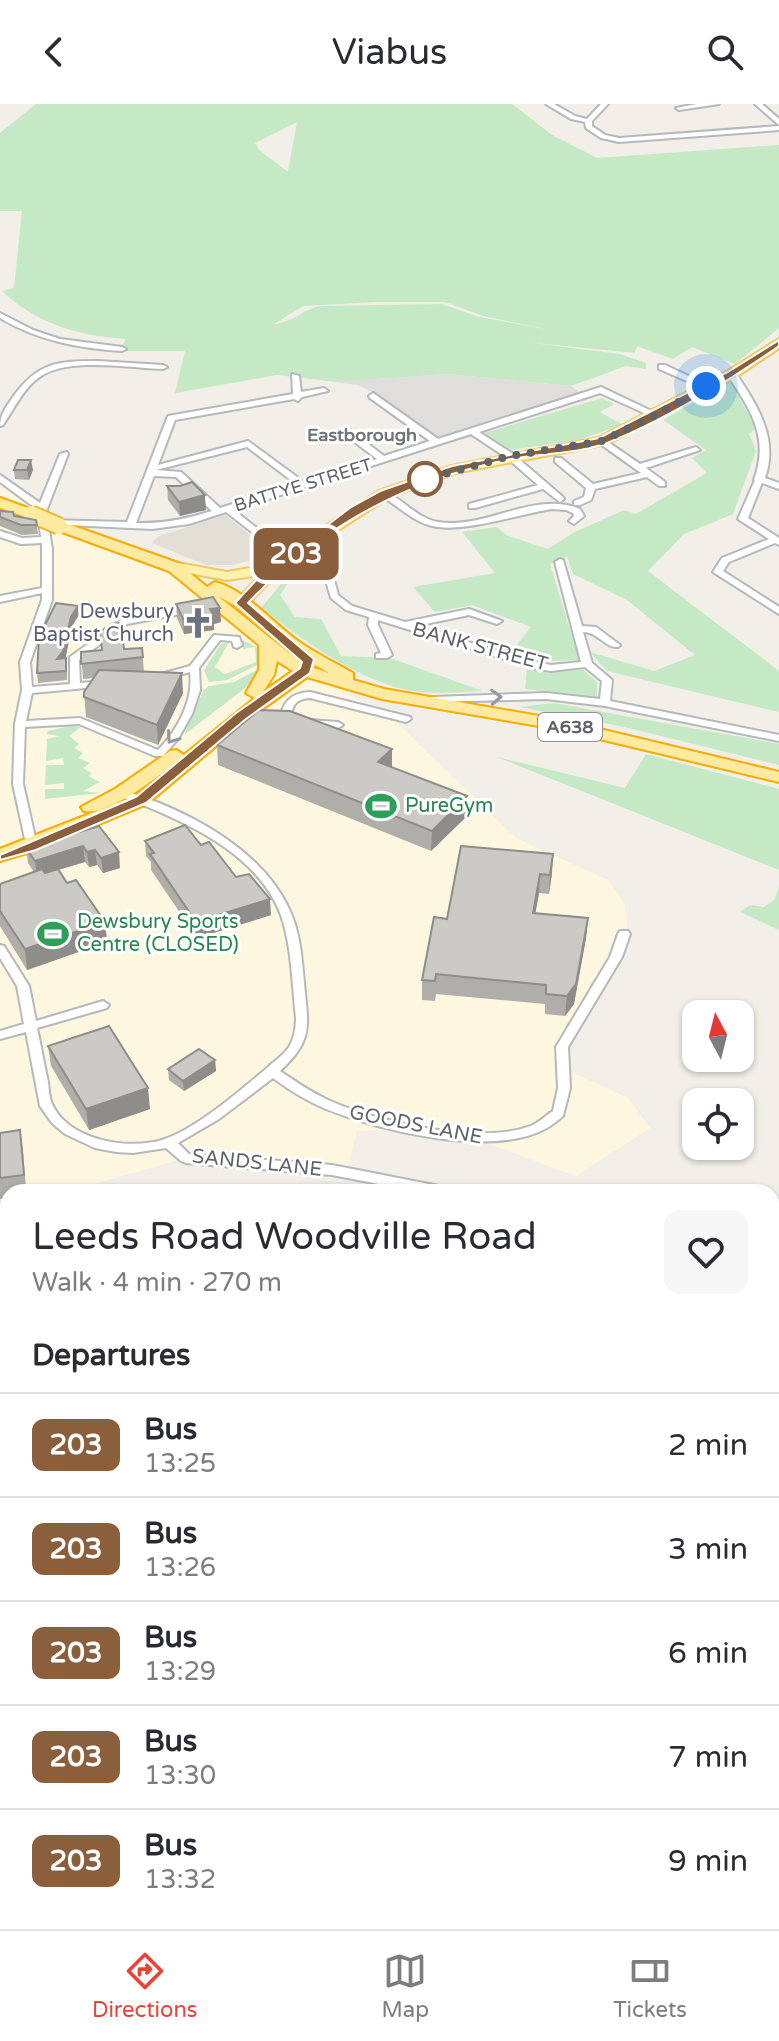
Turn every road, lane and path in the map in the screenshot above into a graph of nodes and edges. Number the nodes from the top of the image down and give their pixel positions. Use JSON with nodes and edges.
{"nodes":[{"id":1,"x":549,"y":104,"type":"edge"},
{"id":2,"x":605,"y":104,"type":"edge"},
{"id":3,"x":716,"y":104,"type":"edge"},
{"id":4,"x":758,"y":104,"type":"edge"},
{"id":5,"x":679,"y":108,"type":"dead end"},
{"id":6,"x":775,"y":115,"type":"edge"},
{"id":7,"x":589,"y":121,"type":"junction"},
{"id":8,"x":779,"y":125,"type":"edge"},
{"id":9,"x":0,"y":315,"type":"edge"},
{"id":10,"x":779,"y":343,"type":"edge"},
{"id":11,"x":122,"y":349,"type":"dead end"},
{"id":12,"x":163,"y":367,"type":"dead end"},
{"id":13,"x":662,"y":367,"type":"dead end"},
{"id":14,"x":732,"y":374,"type":"junction"},
{"id":15,"x":295,"y":376,"type":"dead end"},
{"id":16,"x":706,"y":386,"type":"junction"},
{"id":17,"x":320,"y":393,"type":"dead end"},
{"id":18,"x":373,"y":396,"type":"dead end"},
{"id":19,"x":298,"y":398,"type":"junction"},
{"id":20,"x":656,"y":415,"type":"junction"},
{"id":21,"x":0,"y":423,"type":"edge"},
{"id":22,"x":347,"y":432,"type":"dead end"},
{"id":23,"x":474,"y":432,"type":"junction"},
{"id":24,"x":602,"y":441,"type":"junction"},
{"id":25,"x":438,"y":443,"type":"junction"},
{"id":26,"x":696,"y":450,"type":"dead end"},
{"id":27,"x":64,"y":454,"type":"dead end"},
{"id":28,"x":510,"y":456,"type":"junction"},
{"id":29,"x":384,"y":460,"type":"junction"},
{"id":30,"x":558,"y":460,"type":"dead end"},
{"id":31,"x":640,"y":467,"type":"junction"},
{"id":32,"x":151,"y":471,"type":"junction"},
{"id":33,"x":650,"y":474,"type":"junction"},
{"id":34,"x":0,"y":478,"type":"edge"},
{"id":35,"x":759,"y":480,"type":"junction"},
{"id":36,"x":662,"y":484,"type":"dead end"},
{"id":37,"x":303,"y":485,"type":"junction"},
{"id":38,"x":545,"y":486,"type":"junction"},
{"id":39,"x":779,"y":486,"type":"edge"},
{"id":40,"x":591,"y":487,"type":"junction"},
{"id":41,"x":384,"y":494,"type":"junction"},
{"id":42,"x":560,"y":499,"type":"dead end"},
{"id":43,"x":0,"y":503,"type":"edge"},
{"id":44,"x":577,"y":503,"type":"dead end"},
{"id":45,"x":472,"y":506,"type":"dead end"},
{"id":46,"x":223,"y":510,"type":"junction"},
{"id":47,"x":44,"y":518,"type":"junction"},
{"id":48,"x":574,"y":521,"type":"dead end"},
{"id":49,"x":130,"y":526,"type":"junction"},
{"id":50,"x":0,"y":534,"type":"edge"},
{"id":51,"x":318,"y":537,"type":"junction"},
{"id":52,"x":45,"y":540,"type":"junction"},
{"id":53,"x":777,"y":541,"type":"edge"},
{"id":54,"x":280,"y":551,"type":"dead end"},
{"id":55,"x":560,"y":562,"type":"dead end"},
{"id":56,"x":172,"y":566,"type":"junction"},
{"id":57,"x":280,"y":567,"type":"junction"},
{"id":58,"x":45,"y":590,"type":"junction"},
{"id":59,"x":28,"y":595,"type":"junction"},
{"id":60,"x":175,"y":598,"type":"dead end"},
{"id":61,"x":0,"y":599,"type":"edge"},
{"id":62,"x":222,"y":599,"type":"junction"},
{"id":63,"x":45,"y":608,"type":"junction"},
{"id":64,"x":181,"y":611,"type":"junction"},
{"id":65,"x":779,"y":611,"type":"edge"},
{"id":66,"x":374,"y":617,"type":"junction"},
{"id":67,"x":497,"y":621,"type":"dead end"},
{"id":68,"x":401,"y":625,"type":"junction"},
{"id":69,"x":577,"y":629,"type":"junction"},
{"id":70,"x":267,"y":644,"type":"junction"},
{"id":71,"x":237,"y":645,"type":"dead end"},
{"id":72,"x":615,"y":645,"type":"dead end"},
{"id":73,"x":380,"y":656,"type":"dead end"},
{"id":74,"x":587,"y":664,"type":"junction"},
{"id":75,"x":312,"y":665,"type":"junction"},
{"id":76,"x":194,"y":668,"type":"junction"},
{"id":77,"x":150,"y":679,"type":"edge"},
{"id":78,"x":109,"y":683,"type":"edge"},
{"id":79,"x":360,"y":686,"type":"junction"},
{"id":80,"x":75,"y":687,"type":"junction"},
{"id":81,"x":280,"y":688,"type":"junction"},
{"id":82,"x":27,"y":690,"type":"junction"},
{"id":83,"x":254,"y":693,"type":"junction"},
{"id":84,"x":419,"y":701,"type":"junction"},
{"id":85,"x":605,"y":703,"type":"junction"},
{"id":86,"x":406,"y":719,"type":"dead end"},
{"id":87,"x":20,"y":724,"type":"junction"},
{"id":88,"x":338,"y":725,"type":"edge"},
{"id":89,"x":779,"y":738,"type":"edge"},
{"id":90,"x":779,"y":777,"type":"edge"},
{"id":91,"x":121,"y":793,"type":"junction"},
{"id":92,"x":141,"y":800,"type":"junction"},
{"id":93,"x":29,"y":842,"type":"junction"},
{"id":94,"x":0,"y":847,"type":"edge"},
{"id":95,"x":0,"y":855,"type":"edge"},
{"id":96,"x":624,"y":934,"type":"dead end"},
{"id":97,"x":0,"y":949,"type":"edge"},
{"id":98,"x":103,"y":1005,"type":"dead end"},
{"id":99,"x":32,"y":1028,"type":"junction"},
{"id":100,"x":0,"y":1035,"type":"edge"},
{"id":101,"x":271,"y":1071,"type":"junction"},
{"id":102,"x":169,"y":1143,"type":"junction"},
{"id":103,"x":403,"y":1184,"type":"edge"}],
"edges":[{"from":1,"to":7,"type":"street"},
{"from":2,"to":7,"type":"street"},
{"from":3,"to":5,"type":"street"},
{"from":4,"to":6,"type":"street"},
{"from":6,"to":8,"type":"street"},
{"from":7,"to":8,"type":"street"},
{"from":9,"to":11,"type":"street"},
{"from":10,"to":14,"type":"main road"},
{"from":12,"to":21,"type":"street"},
{"from":13,"to":16,"type":"street"},
{"from":14,"to":16,"type":"main road"},
{"from":14,"to":35,"type":"street"},
{"from":15,"to":19,"type":"street"},
{"from":16,"to":20,"type":"main road"},
{"from":17,"to":19,"type":"street"},
{"from":18,"to":25,"type":"street"},
{"from":19,"to":32,"type":"street"},
{"from":20,"to":23,"type":"street","name":"BATTYE STREET"},
{"from":20,"to":24,"type":"main road"},
{"from":22,"to":29,"type":"street"},
{"from":23,"to":25,"type":"street","name":"BATTYE STREET"},
{"from":23,"to":28,"type":"street"},
{"from":24,"to":28,"type":"main road"},
{"from":24,"to":31,"type":"street"},
{"from":25,"to":29,"type":"street","name":"BATTYE STREET"},
{"from":26,"to":31,"type":"street"},
{"from":27,"to":47,"type":"street"},
{"from":28,"to":38,"type":"street"},
{"from":28,"to":41,"type":"main road"},
{"from":29,"to":37,"type":"street","name":"BATTYE STREET"},
{"from":30,"to":40,"type":"street"},
{"from":31,"to":33,"type":"street"},
{"from":32,"to":37,"type":"street"},
{"from":32,"to":46,"type":"street"},
{"from":32,"to":49,"type":"street"},
{"from":33,"to":36,"type":"street"},
{"from":33,"to":40,"type":"street"},
{"from":34,"to":47,"type":"street"},
{"from":35,"to":39,"type":"street"},
{"from":35,"to":53,"type":"street"},
{"from":37,"to":46,"type":"street","name":"BATTYE STREET"},
{"from":38,"to":42,"type":"street"},
{"from":38,"to":45,"type":"street"},
{"from":40,"to":44,"type":"street"},
{"from":41,"to":48,"type":"street"},
{"from":41,"to":51,"type":"main road"},
{"from":43,"to":47,"type":"highway","number":"A638"},
{"from":46,"to":49,"type":"street","name":"BATTYE STREET"},
{"from":46,"to":54,"type":"street"},
{"from":47,"to":49,"type":"street","name":"BATTYE STREET"},
{"from":47,"to":52,"type":"street"},
{"from":47,"to":56,"type":"highway","number":"A638"},
{"from":50,"to":52,"type":"street"},
{"from":51,"to":57,"type":"main road"},
{"from":51,"to":66,"type":"street","name":"BANK STREET"},
{"from":52,"to":58,"type":"street"},
{"from":53,"to":65,"type":"street"},
{"from":55,"to":69,"type":"street"},
{"from":56,"to":57,"type":"main road"},
{"from":56,"to":62,"type":"highway","number":"A638"},
{"from":57,"to":62,"type":"main road"},
{"from":57,"to":62,"type":"main road"},
{"from":58,"to":59,"type":"street"},
{"from":58,"to":63,"type":"street"},
{"from":59,"to":61,"type":"street"},
{"from":59,"to":63,"type":"street"},
{"from":60,"to":64,"type":"street"},
{"from":62,"to":64,"type":"street"},
{"from":62,"to":70,"type":"highway","number":"A638"},
{"from":62,"to":75,"type":"highway","number":"A638"},
{"from":63,"to":82,"type":"street"},
{"from":64,"to":80,"type":"street"},
{"from":66,"to":68,"type":"street","name":"BANK STREET"},
{"from":66,"to":73,"type":"street"},
{"from":67,"to":68,"type":"street"},
{"from":68,"to":74,"type":"street","name":"BANK STREET"},
{"from":69,"to":72,"type":"street"},
{"from":69,"to":74,"type":"street"},
{"from":70,"to":75,"type":"highway","number":"A638"},
{"from":70,"to":83,"type":"highway"},
{"from":71,"to":76,"type":"street"},
{"from":74,"to":85,"type":"street"},
{"from":75,"to":79,"type":"highway","number":"A638"},
{"from":75,"to":79,"type":"highway","number":"A638"},
{"from":75,"to":81,"type":"highway"},
{"from":75,"to":83,"type":"highway"},
{"from":76,"to":77,"type":"street"},
{"from":76,"to":87,"type":"street","one_way":true},
{"from":78,"to":80,"type":"street"},
{"from":79,"to":81,"type":"highway"},
{"from":79,"to":84,"type":"highway","number":"A638"},
{"from":80,"to":82,"type":"street"},
{"from":81,"to":92,"type":"highway"},
{"from":82,"to":87,"type":"street"},
{"from":83,"to":91,"type":"highway"},
{"from":84,"to":85,"type":"street","one_way":true},
{"from":84,"to":90,"type":"highway","number":"A638"},
{"from":85,"to":89,"type":"street"},
{"from":86,"to":88,"type":"street"},
{"from":87,"to":93,"type":"street"},
{"from":91,"to":92,"type":"street"},
{"from":91,"to":93,"type":"highway"},
{"from":92,"to":93,"type":"highway"},
{"from":92,"to":101,"type":"street"},
{"from":93,"to":94,"type":"highway"},
{"from":93,"to":95,"type":"highway"},
{"from":96,"to":101,"type":"street","name":"GOODS LANE"},
{"from":97,"to":99,"type":"street"},
{"from":98,"to":99,"type":"street"},
{"from":99,"to":100,"type":"street"},
{"from":99,"to":102,"type":"street"},
{"from":101,"to":102,"type":"street"},
{"from":102,"to":103,"type":"street","name":"SANDS LANE"}]}
